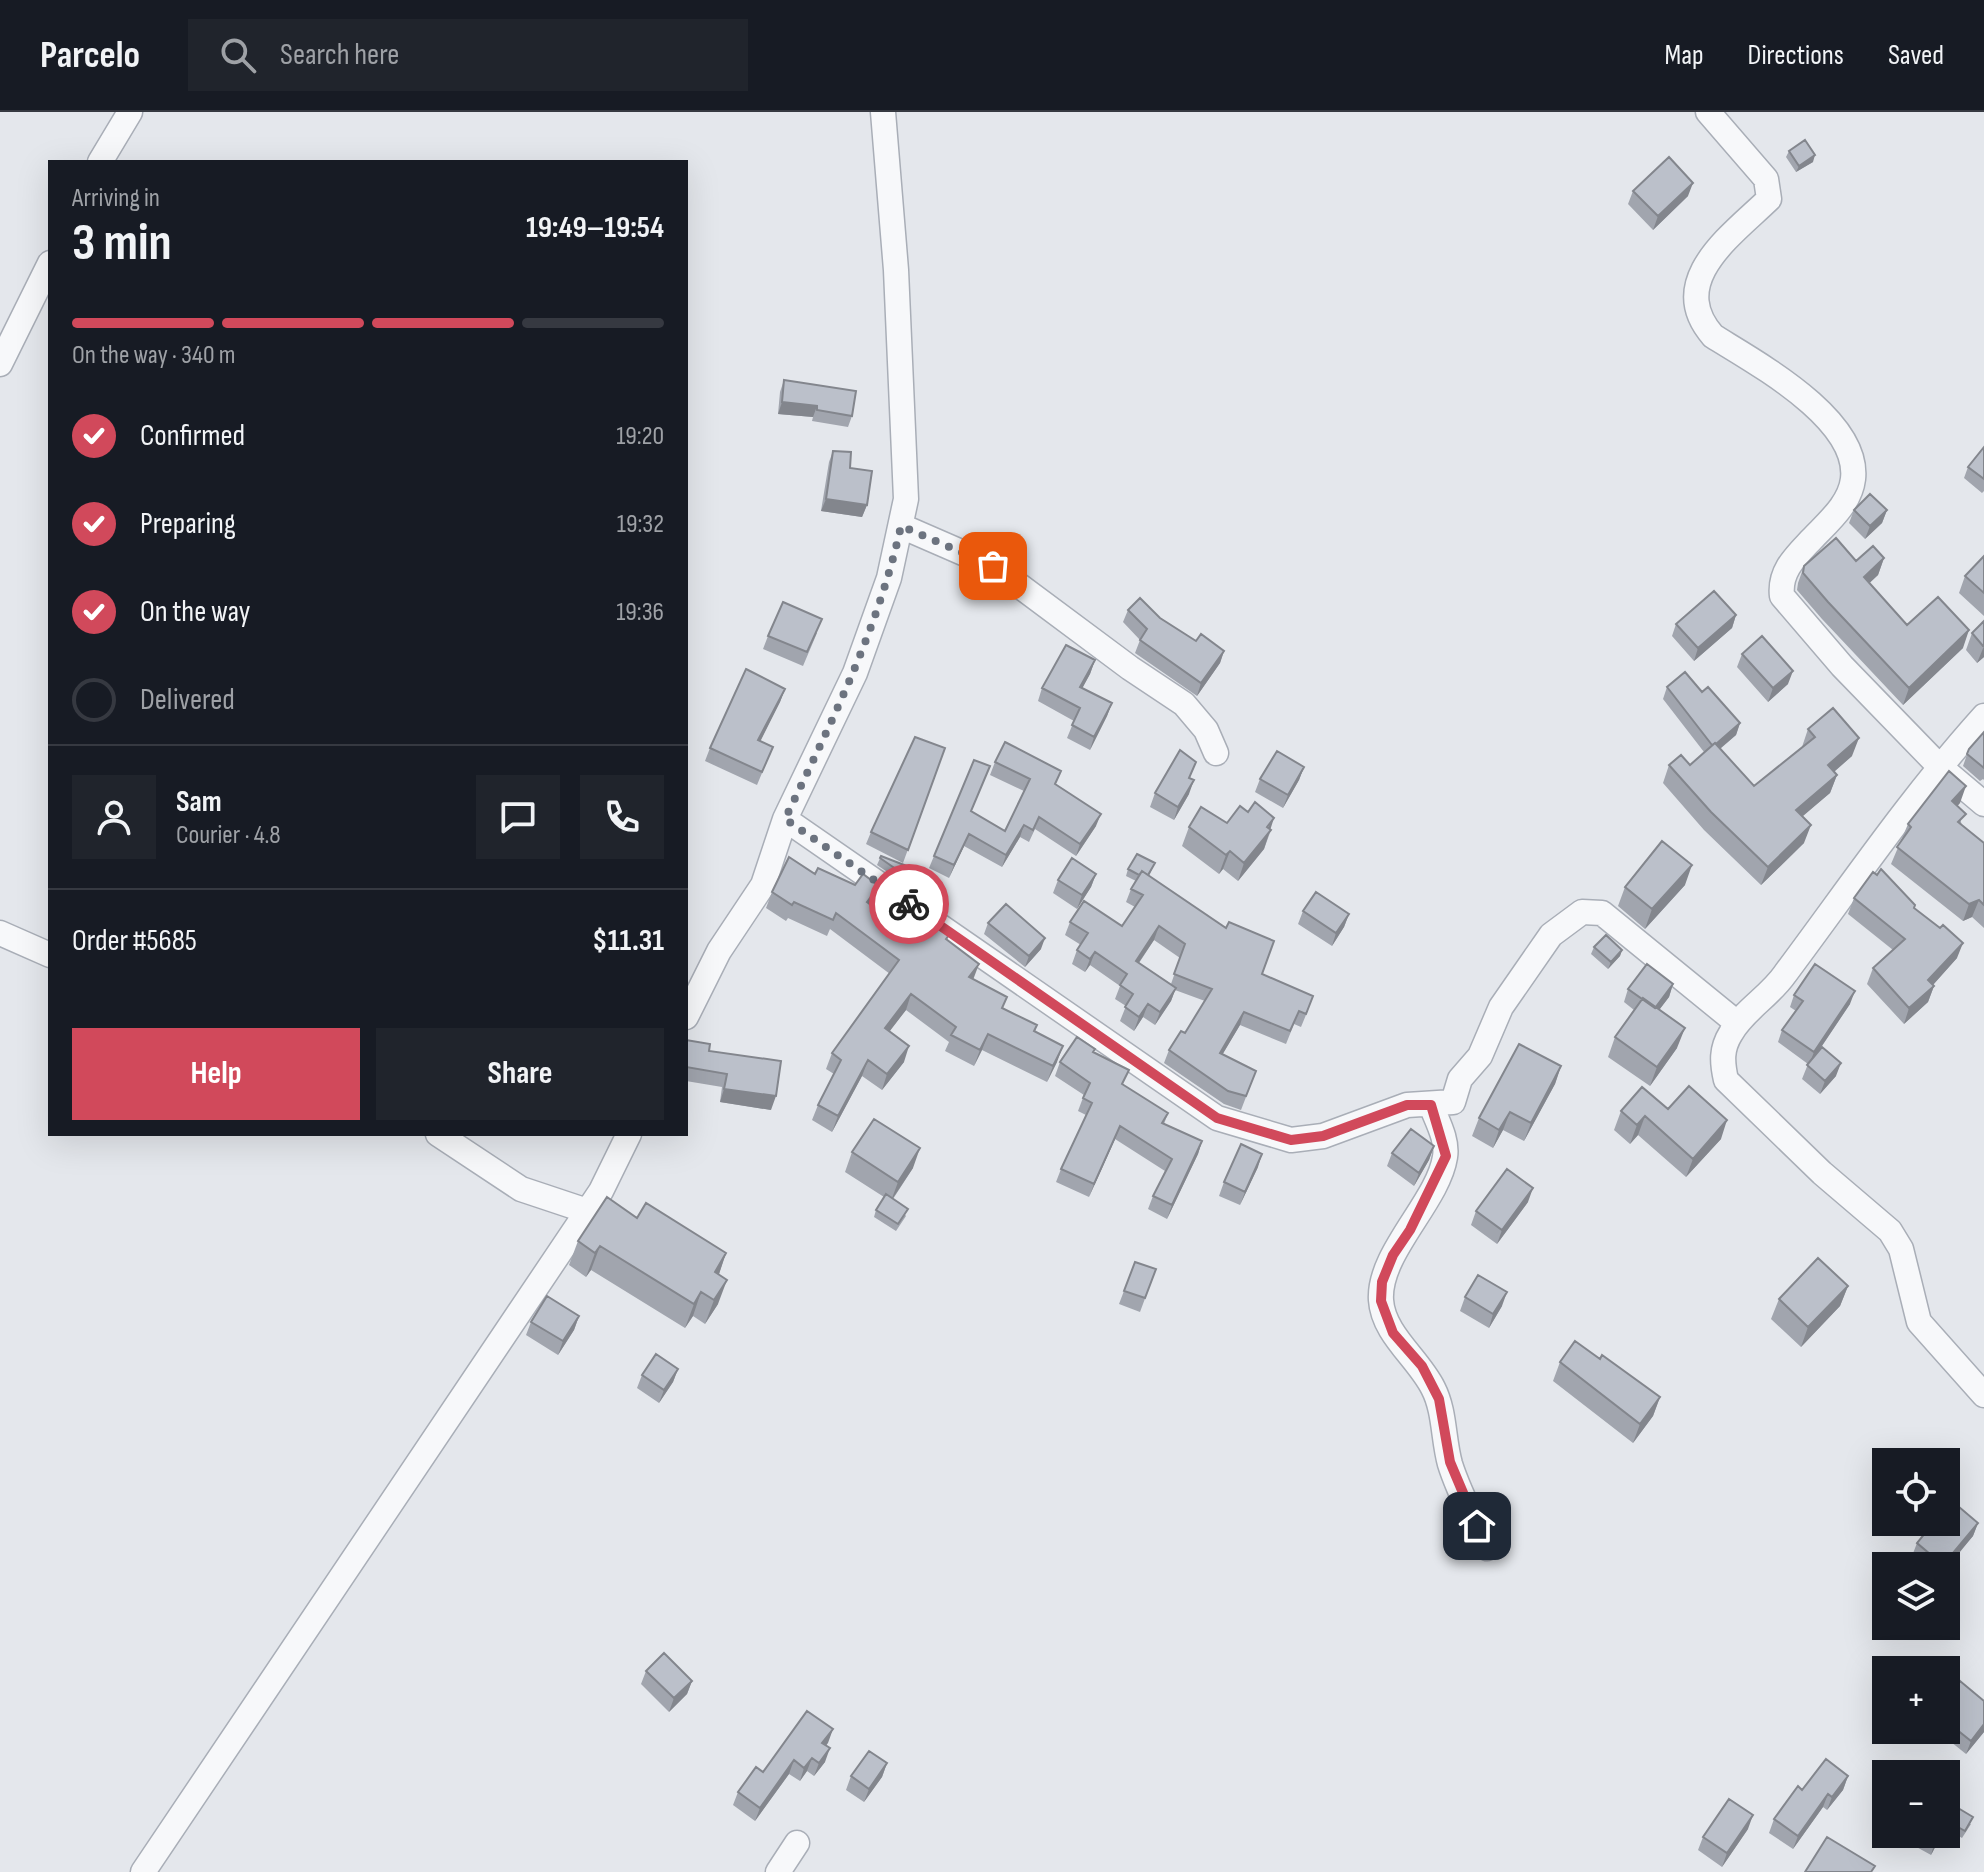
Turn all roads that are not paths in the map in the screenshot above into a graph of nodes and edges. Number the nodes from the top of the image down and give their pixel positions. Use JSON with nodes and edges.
{"nodes":[{"id":1,"x":130,"y":112,"type":"edge"},
{"id":2,"x":883,"y":112,"type":"edge"},
{"id":3,"x":1708,"y":112,"type":"edge"},
{"id":4,"x":101,"y":160,"type":"edge"},
{"id":5,"x":48,"y":267,"type":"edge"},
{"id":6,"x":0,"y":364,"type":"edge"},
{"id":7,"x":901,"y":526,"type":"junction"},
{"id":8,"x":1984,"y":716,"type":"edge"},
{"id":9,"x":1216,"y":753,"type":"dead end"},
{"id":10,"x":1939,"y":766,"type":"junction"},
{"id":11,"x":1984,"y":804,"type":"edge"},
{"id":12,"x":785,"y":819,"type":"junction"},
{"id":13,"x":0,"y":933,"type":"edge"},
{"id":14,"x":48,"y":954,"type":"edge"},
{"id":15,"x":688,"y":1013,"type":"edge"},
{"id":16,"x":1737,"y":1023,"type":"junction"},
{"id":17,"x":1431,"y":1105,"type":"junction"},
{"id":18,"x":441,"y":1136,"type":"edge"},
{"id":19,"x":628,"y":1136,"type":"edge"},
{"id":20,"x":587,"y":1211,"type":"junction"},
{"id":21,"x":1984,"y":1395,"type":"edge"},
{"id":22,"x":1487,"y":1548,"type":"dead end"},
{"id":23,"x":797,"y":1843,"type":"dead end"},
{"id":24,"x":143,"y":1872,"type":"edge"},
{"id":25,"x":778,"y":1872,"type":"edge"}],
"edges":[{"from":1,"to":4,"type":"street"},
{"from":2,"to":7,"type":"street"},
{"from":3,"to":10,"type":"street"},
{"from":5,"to":6,"type":"street"},
{"from":7,"to":9,"type":"street"},
{"from":7,"to":12,"type":"street"},
{"from":8,"to":10,"type":"street"},
{"from":10,"to":11,"type":"street"},
{"from":10,"to":16,"type":"street"},
{"from":12,"to":15,"type":"street"},
{"from":12,"to":17,"type":"street"},
{"from":13,"to":14,"type":"street"},
{"from":16,"to":17,"type":"street"},
{"from":16,"to":21,"type":"street"},
{"from":17,"to":22,"type":"street"},
{"from":18,"to":20,"type":"street"},
{"from":19,"to":20,"type":"street"},
{"from":20,"to":24,"type":"street"},
{"from":23,"to":25,"type":"street"}]}
